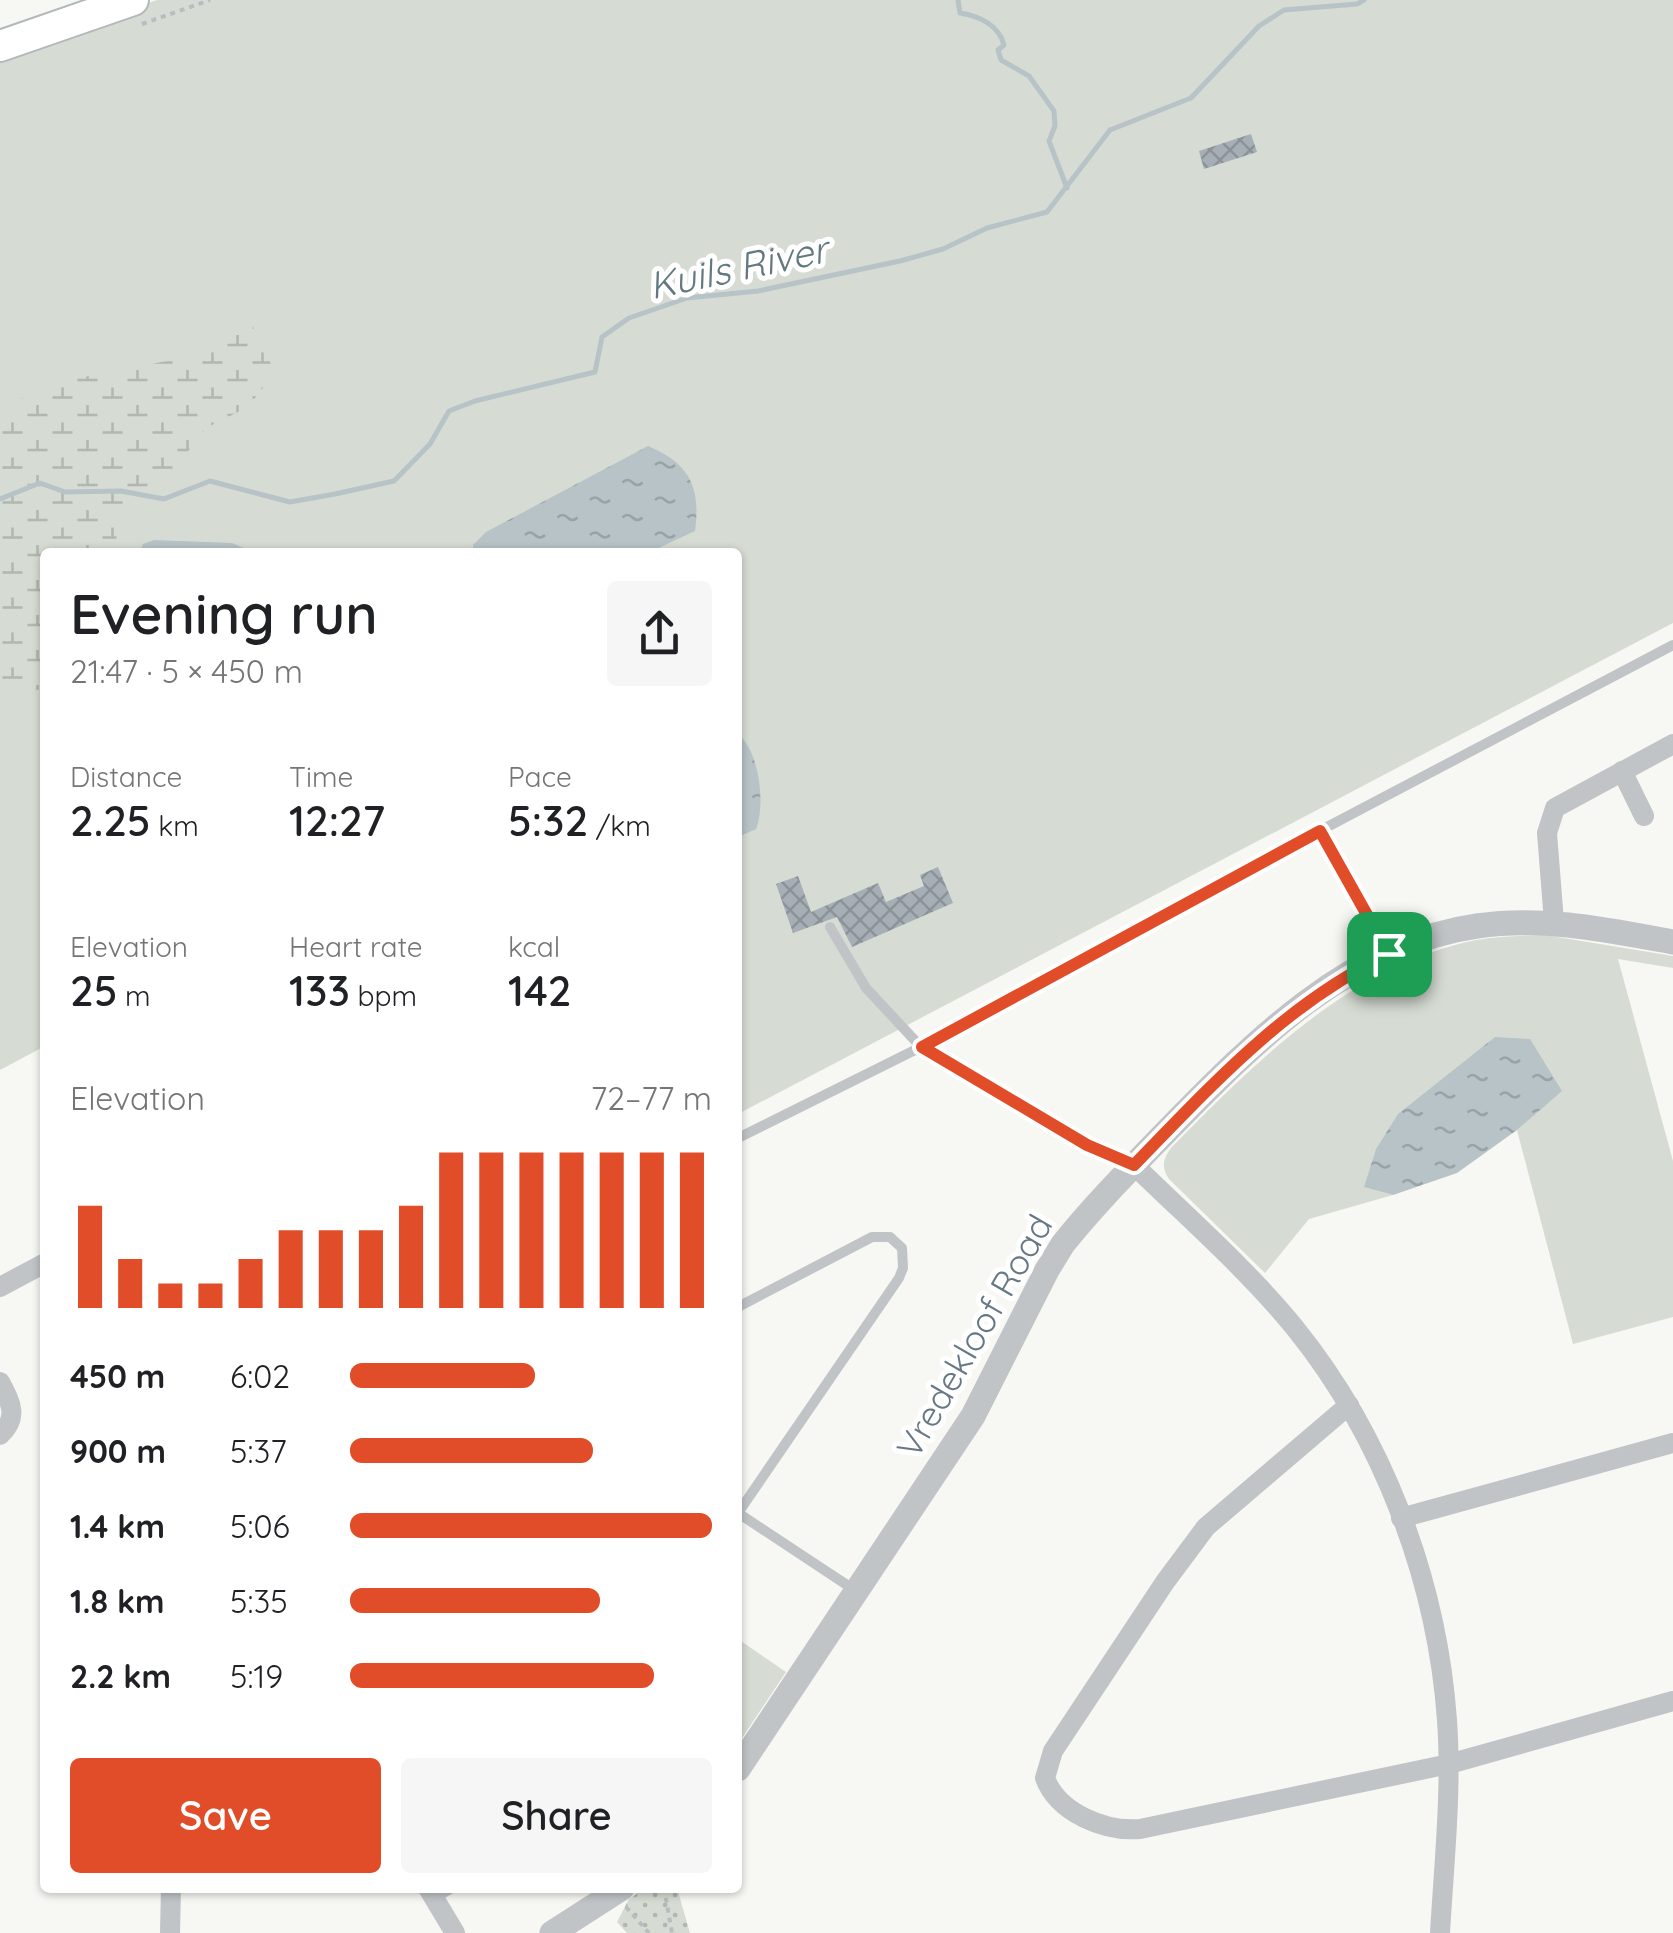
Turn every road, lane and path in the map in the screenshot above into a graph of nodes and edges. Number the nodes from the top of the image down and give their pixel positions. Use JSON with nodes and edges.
{"nodes":[{"id":1,"x":134,"y":0,"type":"edge"},
{"id":2,"x":0,"y":46,"type":"edge"},
{"id":3,"x":1673,"y":645,"type":"edge"},
{"id":4,"x":1673,"y":744,"type":"edge"},
{"id":5,"x":1622,"y":771,"type":"junction"},
{"id":6,"x":1644,"y":816,"type":"dead end"},
{"id":7,"x":1320,"y":831,"type":"junction"},
{"id":8,"x":1554,"y":922,"type":"junction"},
{"id":9,"x":830,"y":927,"type":"dead end"},
{"id":10,"x":1673,"y":942,"type":"edge"},
{"id":11,"x":1389,"y":954,"type":"junction"},
{"id":12,"x":922,"y":1047,"type":"junction"},
{"id":13,"x":742,"y":1136,"type":"edge"},
{"id":14,"x":1134,"y":1165,"type":"junction"},
{"id":15,"x":40,"y":1266,"type":"edge"},
{"id":16,"x":0,"y":1287,"type":"edge"},
{"id":17,"x":742,"y":1306,"type":"edge"},
{"id":18,"x":0,"y":1382,"type":"edge"},
{"id":19,"x":1348,"y":1405,"type":"junction"},
{"id":20,"x":0,"y":1435,"type":"edge"},
{"id":21,"x":1673,"y":1443,"type":"edge"},
{"id":22,"x":742,"y":1507,"type":"edge"},
{"id":23,"x":742,"y":1516,"type":"edge"},
{"id":24,"x":1401,"y":1518,"type":"junction"},
{"id":25,"x":856,"y":1591,"type":"junction"},
{"id":26,"x":1673,"y":1701,"type":"edge"},
{"id":27,"x":742,"y":1763,"type":"edge"},
{"id":28,"x":1449,"y":1764,"type":"junction"},
{"id":29,"x":171,"y":1893,"type":"edge"},
{"id":30,"x":439,"y":1893,"type":"edge"},
{"id":31,"x":613,"y":1893,"type":"edge"},
{"id":32,"x":620,"y":1893,"type":"edge"},
{"id":33,"x":665,"y":1893,"type":"edge"},
{"id":34,"x":170,"y":1933,"type":"edge"},
{"id":35,"x":455,"y":1933,"type":"edge"},
{"id":36,"x":552,"y":1933,"type":"edge"},
{"id":37,"x":650,"y":1933,"type":"edge"},
{"id":38,"x":672,"y":1933,"type":"edge"},
{"id":39,"x":1440,"y":1933,"type":"edge"}],
"edges":[{"from":1,"to":2,"type":"main road"},
{"from":3,"to":7,"type":"lane"},
{"from":4,"to":5,"type":"street"},
{"from":5,"to":6,"type":"street"},
{"from":5,"to":8,"type":"street"},
{"from":7,"to":11,"type":"lane"},
{"from":7,"to":12,"type":"lane"},
{"from":8,"to":10,"type":"street","name":"Vredekloof Road"},
{"from":8,"to":11,"type":"street","name":"Vredekloof Road"},
{"from":9,"to":12,"type":"lane"},
{"from":11,"to":14,"type":"street","name":"Vredekloof Road"},
{"from":12,"to":13,"type":"lane"},
{"from":12,"to":14,"type":"lane"},
{"from":14,"to":19,"type":"street"},
{"from":14,"to":25,"type":"street","name":"Vredekloof Road"},
{"from":15,"to":16,"type":"street"},
{"from":17,"to":22,"type":"lane"},
{"from":18,"to":20,"type":"street"},
{"from":19,"to":24,"type":"street"},
{"from":19,"to":28,"type":"street"},
{"from":21,"to":24,"type":"street"},
{"from":23,"to":25,"type":"lane"},
{"from":24,"to":28,"type":"street"},
{"from":25,"to":27,"type":"street","name":"Vredekloof Road"},
{"from":26,"to":28,"type":"street"},
{"from":28,"to":39,"type":"street"},
{"from":29,"to":34,"type":"street"},
{"from":30,"to":35,"type":"street"},
{"from":31,"to":36,"type":"street"},
{"from":32,"to":37,"type":"path"},
{"from":33,"to":38,"type":"path"}]}
